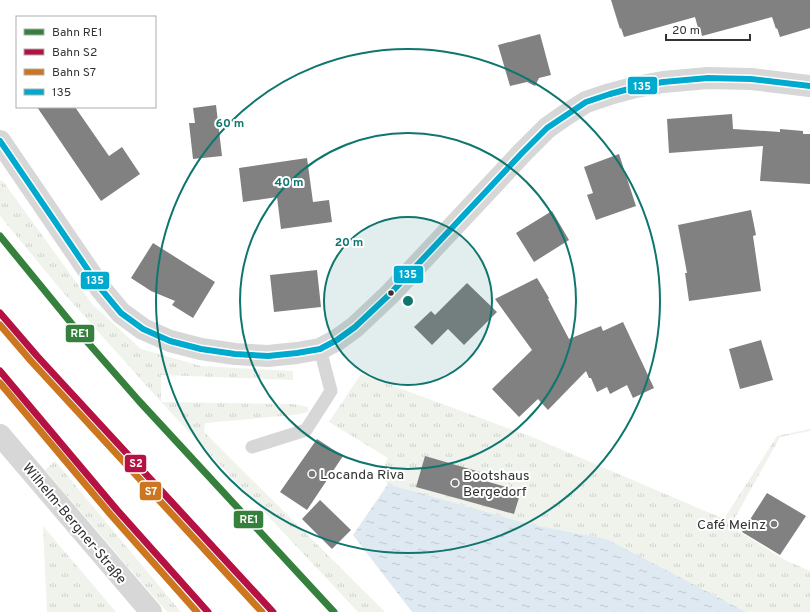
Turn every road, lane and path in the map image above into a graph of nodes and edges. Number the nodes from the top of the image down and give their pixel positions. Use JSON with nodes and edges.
{"nodes":[{"id":1,"x":810,"y":86,"type":"edge"},
{"id":2,"x":0,"y":141,"type":"edge"},
{"id":3,"x":320,"y":349,"type":"junction"},
{"id":4,"x":0,"y":435,"type":"edge"},
{"id":5,"x":252,"y":446,"type":"dead end"},
{"id":6,"x":151,"y":612,"type":"edge"}],
"edges":[{"from":1,"to":3,"type":"street"},
{"from":2,"to":3,"type":"street"},
{"from":3,"to":5,"type":"lane"},
{"from":4,"to":6,"type":"street","name":"Wilhelm-Bergner-Straße"}]}
